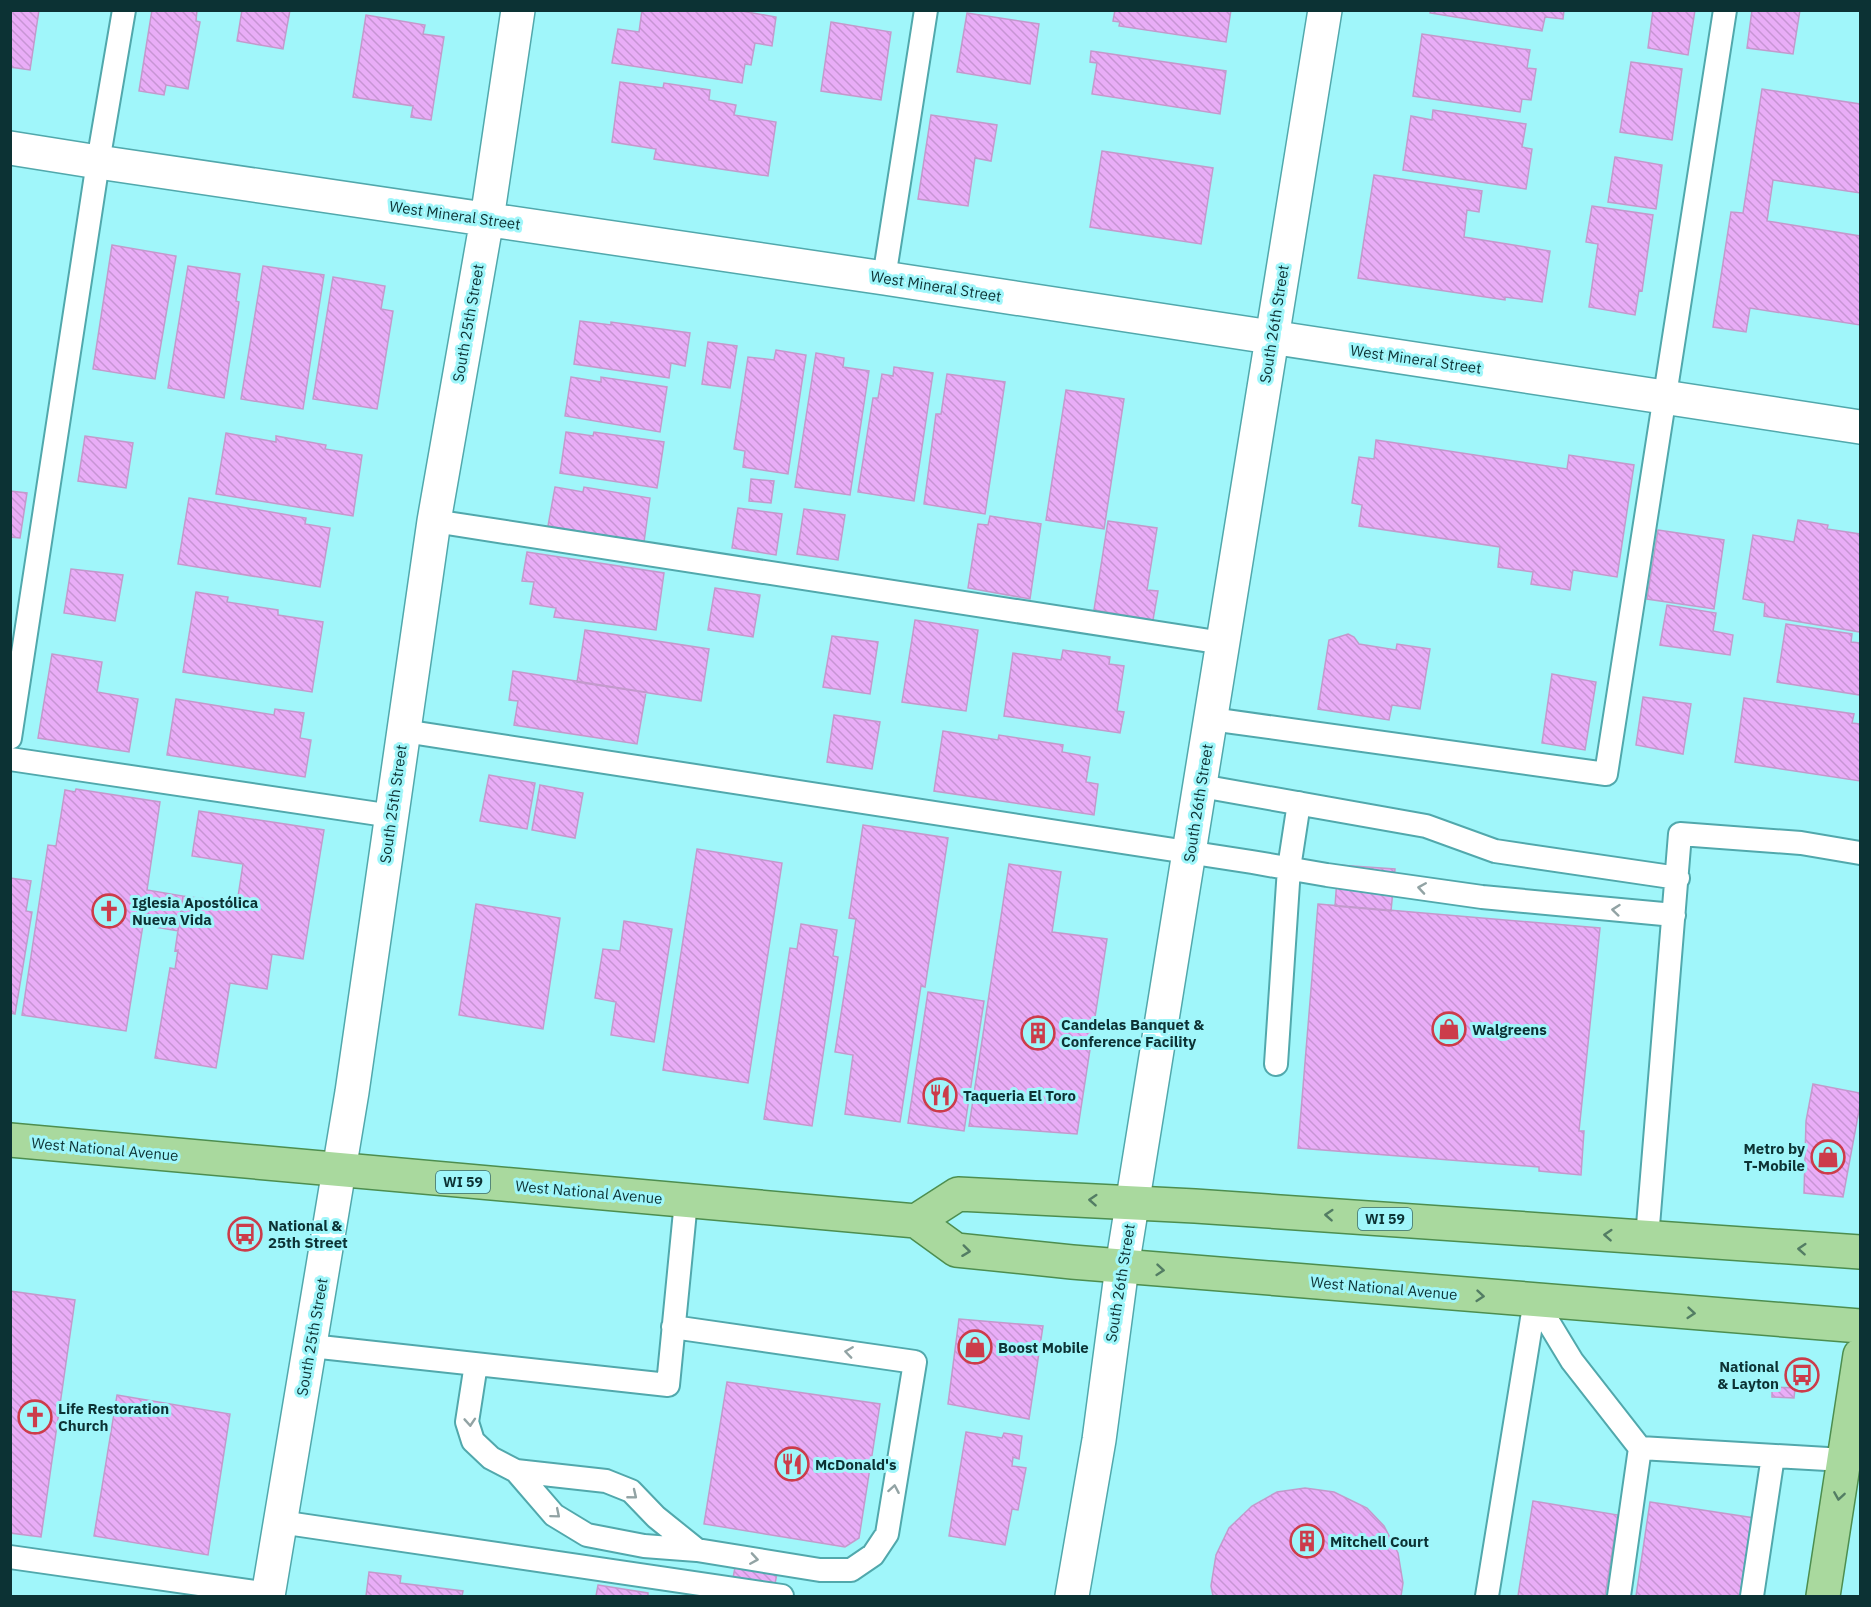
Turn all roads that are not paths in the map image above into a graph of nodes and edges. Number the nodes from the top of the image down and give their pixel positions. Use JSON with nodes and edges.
{"nodes":[{"id":1,"x":124,"y":10,"type":"edge"},
{"id":2,"x":518,"y":10,"type":"edge"},
{"id":3,"x":926,"y":10,"type":"edge"},
{"id":4,"x":1325,"y":10,"type":"edge"},
{"id":5,"x":1725,"y":10,"type":"edge"},
{"id":6,"x":10,"y":148,"type":"edge"},
{"id":7,"x":98,"y":162,"type":"junction"},
{"id":8,"x":487,"y":219,"type":"junction"},
{"id":9,"x":884,"y":278,"type":"junction"},
{"id":10,"x":1272,"y":337,"type":"junction"},
{"id":11,"x":1666,"y":397,"type":"junction"},
{"id":12,"x":1860,"y":428,"type":"edge"},
{"id":13,"x":434,"y":521,"type":"junction"},
{"id":14,"x":1223,"y":643,"type":"junction"},
{"id":15,"x":1211,"y":718,"type":"junction"},
{"id":16,"x":404,"y":731,"type":"junction"},
{"id":17,"x":10,"y":738,"type":"edge"},
{"id":18,"x":10,"y":759,"type":"edge"},
{"id":19,"x":1201,"y":786,"type":"junction"},
{"id":20,"x":1299,"y":803,"type":"junction"},
{"id":21,"x":392,"y":816,"type":"junction"},
{"id":22,"x":1190,"y":853,"type":"junction"},
{"id":23,"x":1860,"y":853,"type":"edge"},
{"id":24,"x":1289,"y":868,"type":"junction"},
{"id":25,"x":1678,"y":878,"type":"junction"},
{"id":26,"x":1674,"y":915,"type":"junction"},
{"id":27,"x":1276,"y":1065,"type":"dead end"},
{"id":28,"x":10,"y":1140,"type":"edge"},
{"id":29,"x":339,"y":1170,"type":"junction"},
{"id":30,"x":686,"y":1201,"type":"junction"},
{"id":31,"x":1133,"y":1202,"type":"junction"},
{"id":32,"x":916,"y":1221,"type":"junction"},
{"id":33,"x":1647,"y":1238,"type":"junction"},
{"id":34,"x":1860,"y":1252,"type":"edge"},
{"id":35,"x":1122,"y":1267,"type":"junction"},
{"id":36,"x":1534,"y":1300,"type":"junction"},
{"id":37,"x":1860,"y":1326,"type":"edge"},
{"id":38,"x":673,"y":1327,"type":"junction"},
{"id":39,"x":311,"y":1346,"type":"junction"},
{"id":40,"x":1860,"y":1355,"type":"edge"},
{"id":41,"x":476,"y":1364,"type":"junction"},
{"id":42,"x":1640,"y":1449,"type":"junction"},
{"id":43,"x":1773,"y":1456,"type":"junction"},
{"id":44,"x":1844,"y":1460,"type":"junction"},
{"id":45,"x":516,"y":1471,"type":"junction"},
{"id":46,"x":280,"y":1522,"type":"junction"},
{"id":47,"x":697,"y":1550,"type":"junction"},
{"id":48,"x":10,"y":1557,"type":"edge"},
{"id":49,"x":686,"y":1589,"type":"edge"},
{"id":50,"x":268,"y":1595,"type":"edge"},
{"id":51,"x":782,"y":1596,"type":"edge"},
{"id":52,"x":1072,"y":1596,"type":"edge"},
{"id":53,"x":1487,"y":1596,"type":"edge"},
{"id":54,"x":1619,"y":1596,"type":"edge"},
{"id":55,"x":1752,"y":1596,"type":"edge"},
{"id":56,"x":1823,"y":1596,"type":"edge"}],
"edges":[{"from":1,"to":7,"type":"lane"},
{"from":2,"to":8,"type":"street","name":"South 25th Street"},
{"from":3,"to":9,"type":"lane"},
{"from":4,"to":10,"type":"street","name":"South 26th Street"},
{"from":5,"to":11,"type":"lane"},
{"from":6,"to":7,"type":"street","name":"West Mineral Street"},
{"from":7,"to":8,"type":"street","name":"West Mineral Street"},
{"from":7,"to":17,"type":"lane"},
{"from":8,"to":9,"type":"street","name":"West Mineral Street"},
{"from":8,"to":13,"type":"street","name":"South 25th Street"},
{"from":9,"to":10,"type":"street","name":"West Mineral Street"},
{"from":10,"to":11,"type":"street","name":"West Mineral Street"},
{"from":10,"to":14,"type":"street","name":"South 26th Street"},
{"from":11,"to":12,"type":"street","name":"West Mineral Street"},
{"from":11,"to":15,"type":"lane"},
{"from":13,"to":14,"type":"lane"},
{"from":13,"to":16,"type":"street","name":"South 25th Street"},
{"from":14,"to":15,"type":"street","name":"South 26th Street"},
{"from":15,"to":19,"type":"street","name":"South 26th Street"},
{"from":16,"to":21,"type":"street","name":"South 25th Street"},
{"from":16,"to":22,"type":"lane"},
{"from":18,"to":21,"type":"lane"},
{"from":19,"to":20,"type":"lane"},
{"from":19,"to":22,"type":"street","name":"South 26th Street"},
{"from":20,"to":24,"type":"lane"},
{"from":20,"to":25,"type":"lane"},
{"from":21,"to":29,"type":"street","name":"South 25th Street"},
{"from":22,"to":24,"type":"lane"},
{"from":22,"to":31,"type":"street","name":"South 26th Street"},
{"from":23,"to":25,"type":"lane"},
{"from":26,"to":24,"type":"lane","one_way":true},
{"from":24,"to":27,"type":"lane"},
{"from":25,"to":26,"type":"lane"},
{"from":26,"to":33,"type":"lane"},
{"from":28,"to":29,"type":"main road","name":"West National Avenue","number":"WI 59"},
{"from":29,"to":30,"type":"main road","name":"West National Avenue","number":"WI 59"},
{"from":29,"to":39,"type":"street","name":"South 25th Street"},
{"from":30,"to":32,"type":"main road","name":"West National Avenue","number":"WI 59"},
{"from":30,"to":38,"type":"lane"},
{"from":31,"to":32,"type":"main road","number":"WI 59","one_way":true},
{"from":33,"to":31,"type":"main road","number":"WI 59","one_way":true},
{"from":31,"to":35,"type":"street","name":"South 26th Street"},
{"from":32,"to":35,"type":"main road","name":"West National Avenue","one_way":true},
{"from":34,"to":33,"type":"main road","number":"WI 59","one_way":true},
{"from":35,"to":36,"type":"main road","name":"West National Avenue","one_way":true},
{"from":35,"to":52,"type":"street","name":"South 26th Street"},
{"from":36,"to":37,"type":"main road","name":"West National Avenue","one_way":true},
{"from":36,"to":42,"type":"lane"},
{"from":36,"to":53,"type":"lane"},
{"from":38,"to":41,"type":"lane"},
{"from":47,"to":38,"type":"lane","one_way":true},
{"from":39,"to":41,"type":"lane"},
{"from":39,"to":46,"type":"street","name":"South 25th Street"},
{"from":40,"to":44,"type":"main road"},
{"from":41,"to":45,"type":"lane","one_way":true},
{"from":42,"to":43,"type":"lane"},
{"from":42,"to":54,"type":"lane"},
{"from":43,"to":44,"type":"lane"},
{"from":43,"to":55,"type":"lane"},
{"from":44,"to":56,"type":"main road","one_way":true},
{"from":45,"to":47,"type":"lane","one_way":true},
{"from":45,"to":47,"type":"lane","one_way":true},
{"from":46,"to":49,"type":"lane"},
{"from":46,"to":50,"type":"street","name":"South 25th Street"},
{"from":48,"to":50,"type":"lane"},
{"from":49,"to":51,"type":"lane"}]}
